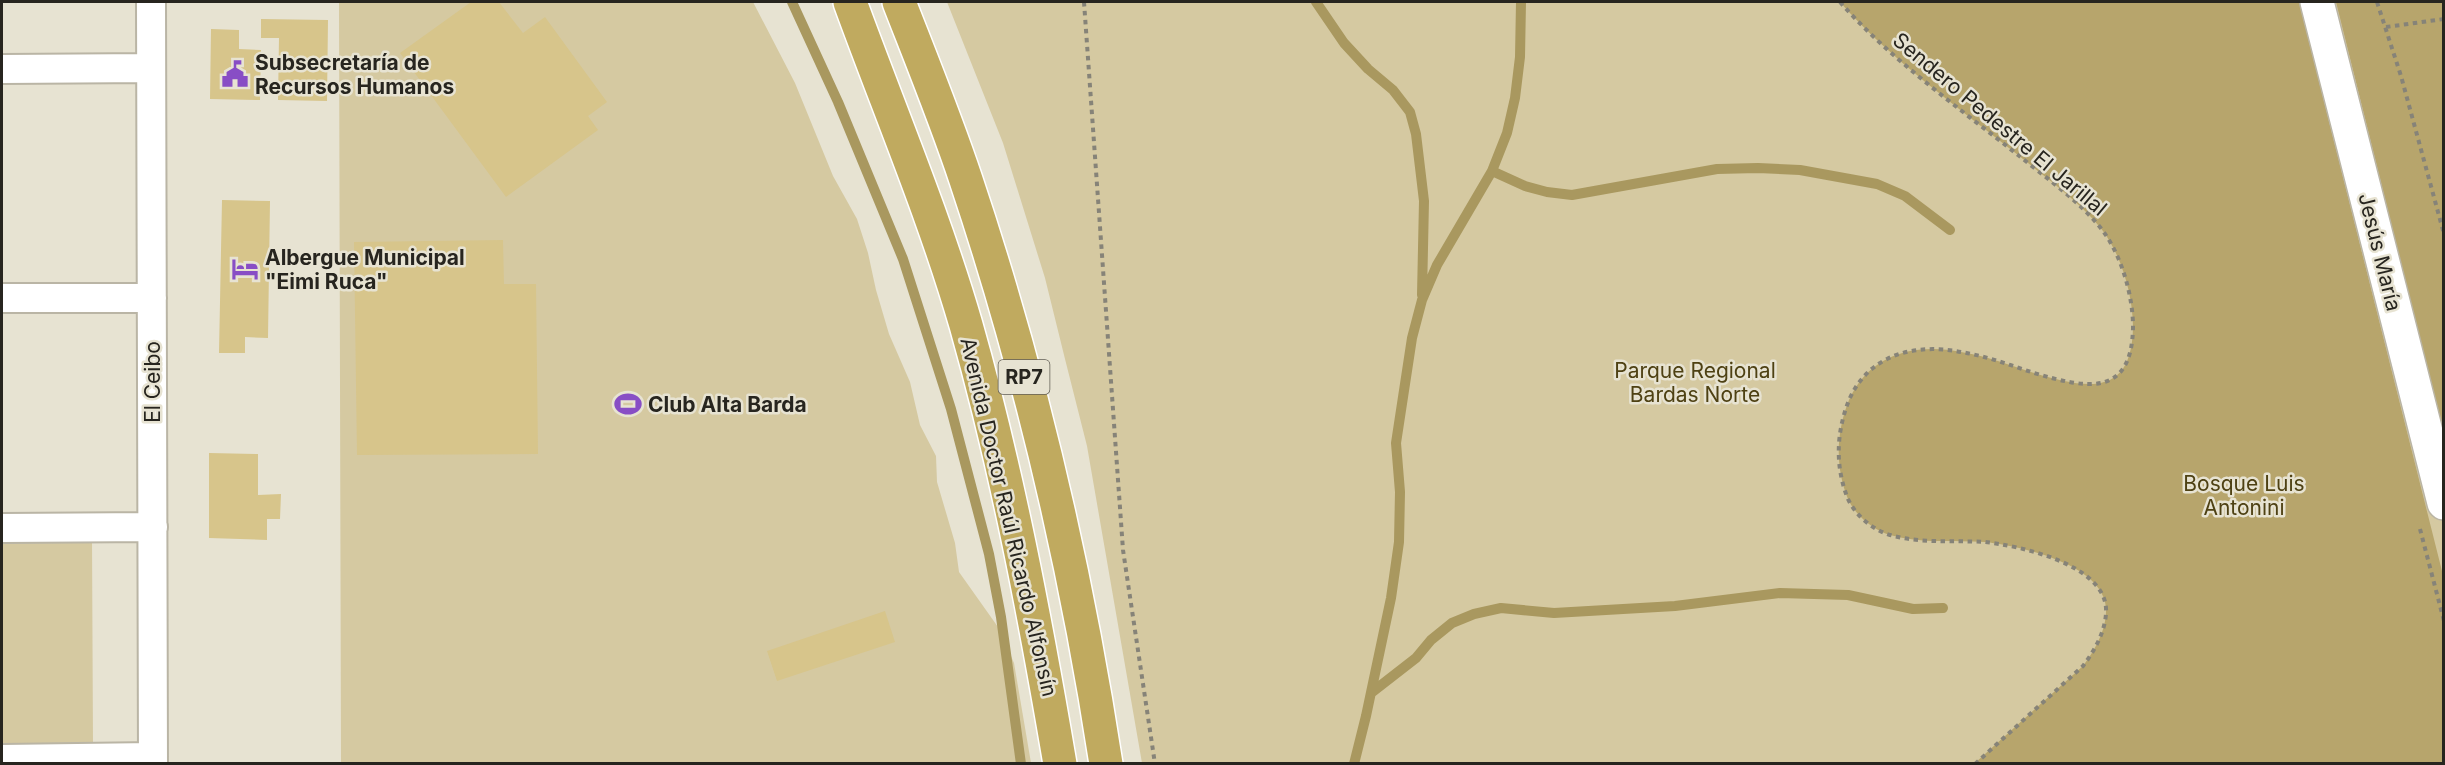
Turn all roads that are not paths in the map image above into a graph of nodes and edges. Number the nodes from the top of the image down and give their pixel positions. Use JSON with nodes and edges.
{"nodes":[{"id":1,"x":151,"y":2,"type":"edge"},
{"id":2,"x":899,"y":2,"type":"edge"},
{"id":3,"x":2317,"y":2,"type":"edge"},
{"id":4,"x":851,"y":9,"type":"edge"},
{"id":5,"x":152,"y":68,"type":"junction"},
{"id":6,"x":2,"y":69,"type":"edge"},
{"id":7,"x":2,"y":298,"type":"edge"},
{"id":8,"x":152,"y":298,"type":"junction"},
{"id":9,"x":2444,"y":503,"type":"edge"},
{"id":10,"x":153,"y":527,"type":"junction"},
{"id":11,"x":2,"y":528,"type":"edge"},
{"id":12,"x":2,"y":759,"type":"edge"},
{"id":13,"x":153,"y":760,"type":"edge"},
{"id":14,"x":1060,"y":764,"type":"edge"},
{"id":15,"x":1106,"y":764,"type":"edge"}],
"edges":[{"from":1,"to":5,"type":"street","name":"El Ceibo"},
{"from":2,"to":15,"type":"highway","name":"Avenida Doctor Raúl Ricardo Alfonsín","number":"RP7"},
{"from":3,"to":9,"type":"main road","name":"Jesús María"},
{"from":4,"to":14,"type":"highway","name":"Avenida Doctor Raúl Ricardo Alfonsín","number":"RP7"},
{"from":5,"to":6,"type":"street"},
{"from":5,"to":8,"type":"street","name":"El Ceibo"},
{"from":7,"to":8,"type":"street"},
{"from":8,"to":10,"type":"street","name":"El Ceibo"},
{"from":10,"to":11,"type":"street"},
{"from":10,"to":13,"type":"street","name":"El Ceibo"},
{"from":12,"to":13,"type":"street"}]}
